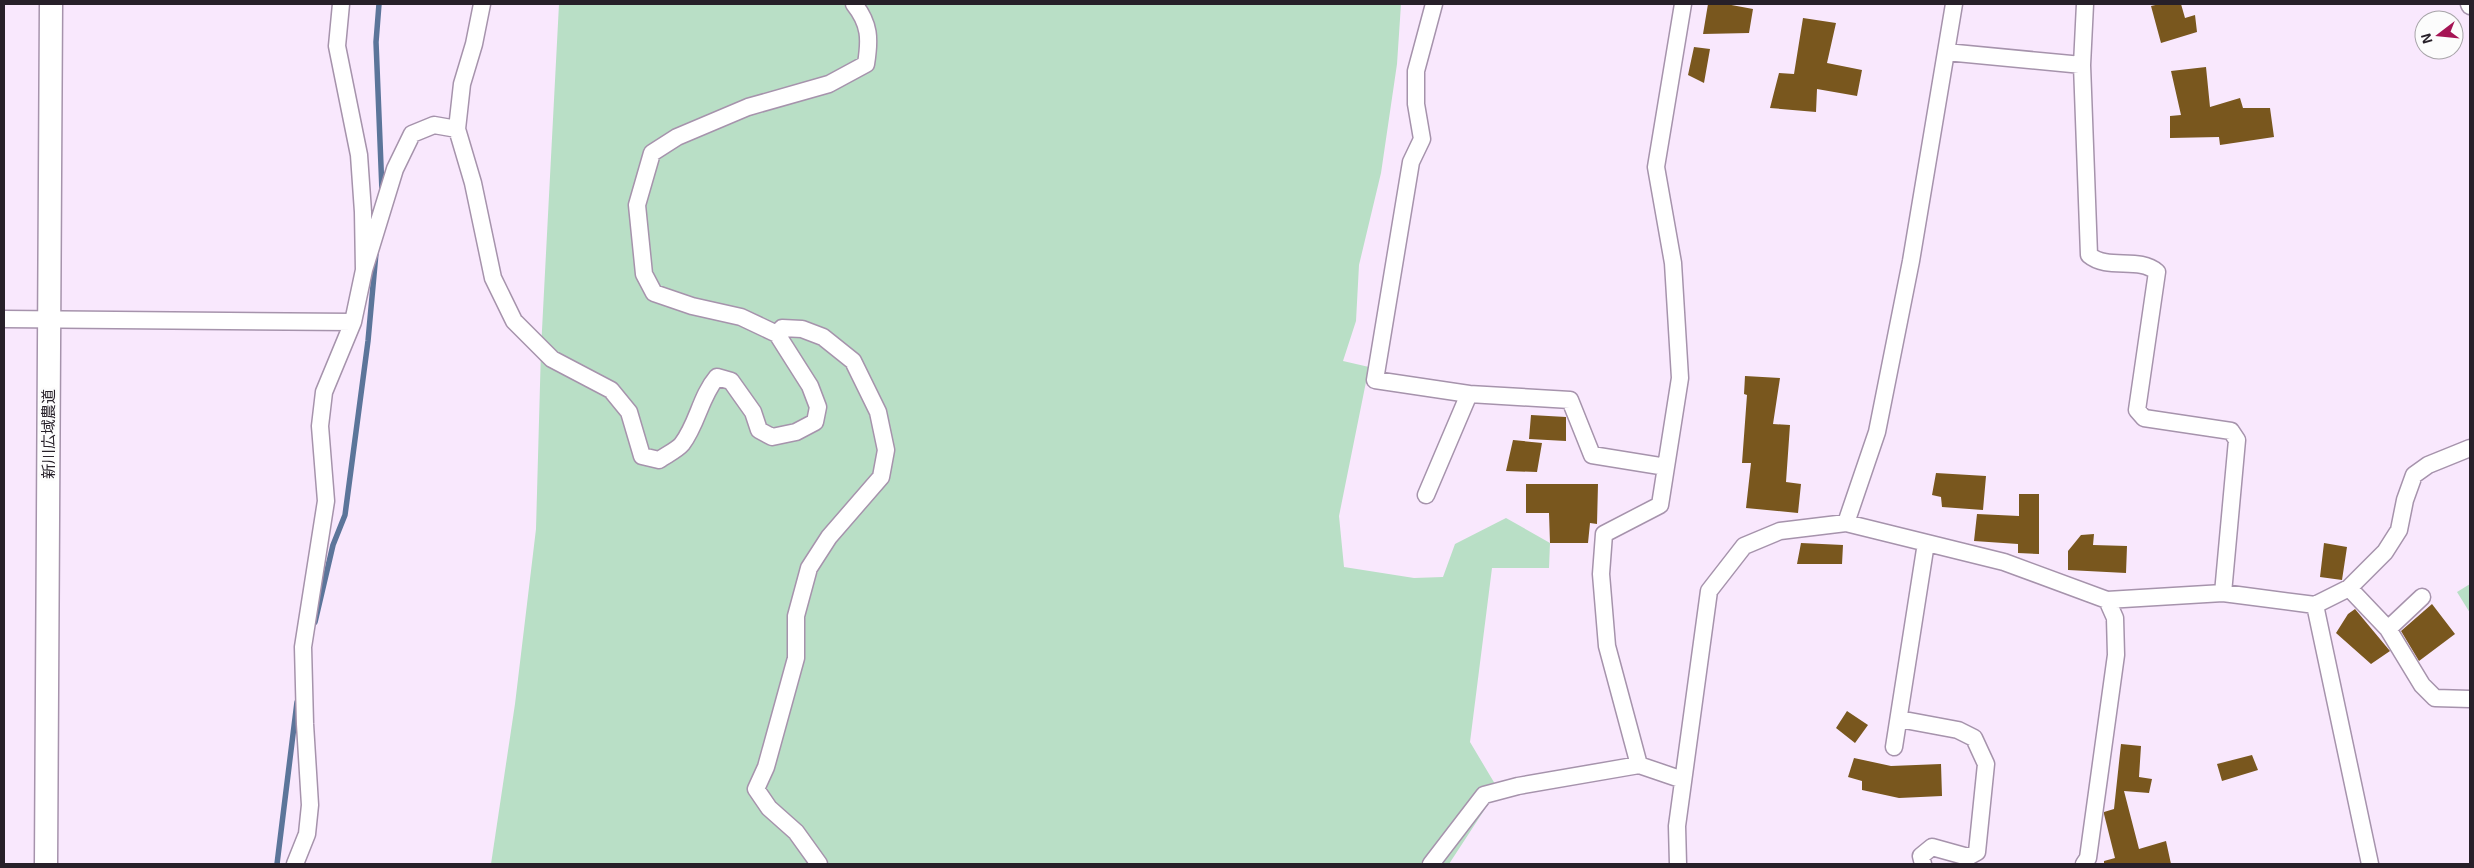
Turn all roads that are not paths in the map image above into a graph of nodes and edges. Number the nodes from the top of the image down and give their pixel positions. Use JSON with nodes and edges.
{"nodes":[{"id":1,"x":51,"y":4,"type":"edge"},
{"id":2,"x":341,"y":4,"type":"edge"},
{"id":3,"x":482,"y":4,"type":"edge"},
{"id":4,"x":854,"y":4,"type":"edge"},
{"id":5,"x":1434,"y":4,"type":"edge"},
{"id":6,"x":1683,"y":4,"type":"edge"},
{"id":7,"x":1954,"y":4,"type":"edge"},
{"id":8,"x":2085,"y":4,"type":"edge"},
{"id":9,"x":1946,"y":52,"type":"junction"},
{"id":10,"x":2082,"y":65,"type":"junction"},
{"id":11,"x":457,"y":129,"type":"junction"},
{"id":12,"x":364,"y":270,"type":"junction"},
{"id":13,"x":4,"y":318,"type":"edge"},
{"id":14,"x":49,"y":319,"type":"junction"},
{"id":15,"x":353,"y":322,"type":"junction"},
{"id":16,"x":777,"y":334,"type":"junction"},
{"id":17,"x":1469,"y":394,"type":"junction"},
{"id":18,"x":2470,"y":449,"type":"edge"},
{"id":19,"x":1666,"y":467,"type":"junction"},
{"id":20,"x":1426,"y":495,"type":"dead end"},
{"id":21,"x":1846,"y":523,"type":"junction"},
{"id":22,"x":1926,"y":543,"type":"junction"},
{"id":23,"x":2349,"y":588,"type":"junction"},
{"id":24,"x":2223,"y":593,"type":"junction"},
{"id":25,"x":2422,"y":597,"type":"dead end"},
{"id":26,"x":2106,"y":600,"type":"junction"},
{"id":27,"x":2314,"y":605,"type":"junction"},
{"id":28,"x":2388,"y":629,"type":"junction"},
{"id":29,"x":2470,"y":699,"type":"edge"},
{"id":30,"x":1899,"y":719,"type":"junction"},
{"id":31,"x":1894,"y":747,"type":"dead end"},
{"id":32,"x":1638,"y":764,"type":"junction"},
{"id":33,"x":1683,"y":780,"type":"junction"},
{"id":34,"x":46,"y":864,"type":"edge"},
{"id":35,"x":295,"y":864,"type":"edge"},
{"id":36,"x":819,"y":864,"type":"edge"},
{"id":37,"x":1431,"y":864,"type":"edge"},
{"id":38,"x":1678,"y":864,"type":"edge"},
{"id":39,"x":1922,"y":864,"type":"edge"},
{"id":40,"x":2084,"y":864,"type":"edge"},
{"id":41,"x":2370,"y":864,"type":"edge"}],
"edges":[{"from":1,"to":14,"type":"street","name":"新川広域農道"},
{"from":2,"to":12,"type":"street"},
{"from":3,"to":11,"type":"street"},
{"from":4,"to":16,"type":"street"},
{"from":5,"to":17,"type":"street"},
{"from":6,"to":19,"type":"street"},
{"from":7,"to":9,"type":"street"},
{"from":8,"to":10,"type":"street"},
{"from":9,"to":10,"type":"street"},
{"from":9,"to":21,"type":"street"},
{"from":10,"to":24,"type":"street"},
{"from":11,"to":12,"type":"street"},
{"from":11,"to":16,"type":"street"},
{"from":12,"to":15,"type":"street"},
{"from":13,"to":14,"type":"street"},
{"from":14,"to":15,"type":"street"},
{"from":14,"to":34,"type":"street","name":"新川広域農道"},
{"from":15,"to":35,"type":"street"},
{"from":16,"to":36,"type":"street"},
{"from":17,"to":19,"type":"street"},
{"from":17,"to":20,"type":"street"},
{"from":18,"to":23,"type":"street"},
{"from":19,"to":32,"type":"street"},
{"from":21,"to":22,"type":"street"},
{"from":21,"to":33,"type":"street"},
{"from":22,"to":26,"type":"street"},
{"from":22,"to":30,"type":"street"},
{"from":23,"to":27,"type":"street"},
{"from":23,"to":28,"type":"street"},
{"from":24,"to":26,"type":"street"},
{"from":24,"to":27,"type":"street"},
{"from":25,"to":28,"type":"street"},
{"from":26,"to":40,"type":"street"},
{"from":27,"to":41,"type":"street"},
{"from":28,"to":29,"type":"street"},
{"from":30,"to":31,"type":"street"},
{"from":30,"to":39,"type":"street"},
{"from":32,"to":33,"type":"street"},
{"from":32,"to":37,"type":"street"},
{"from":33,"to":38,"type":"street"}]}
